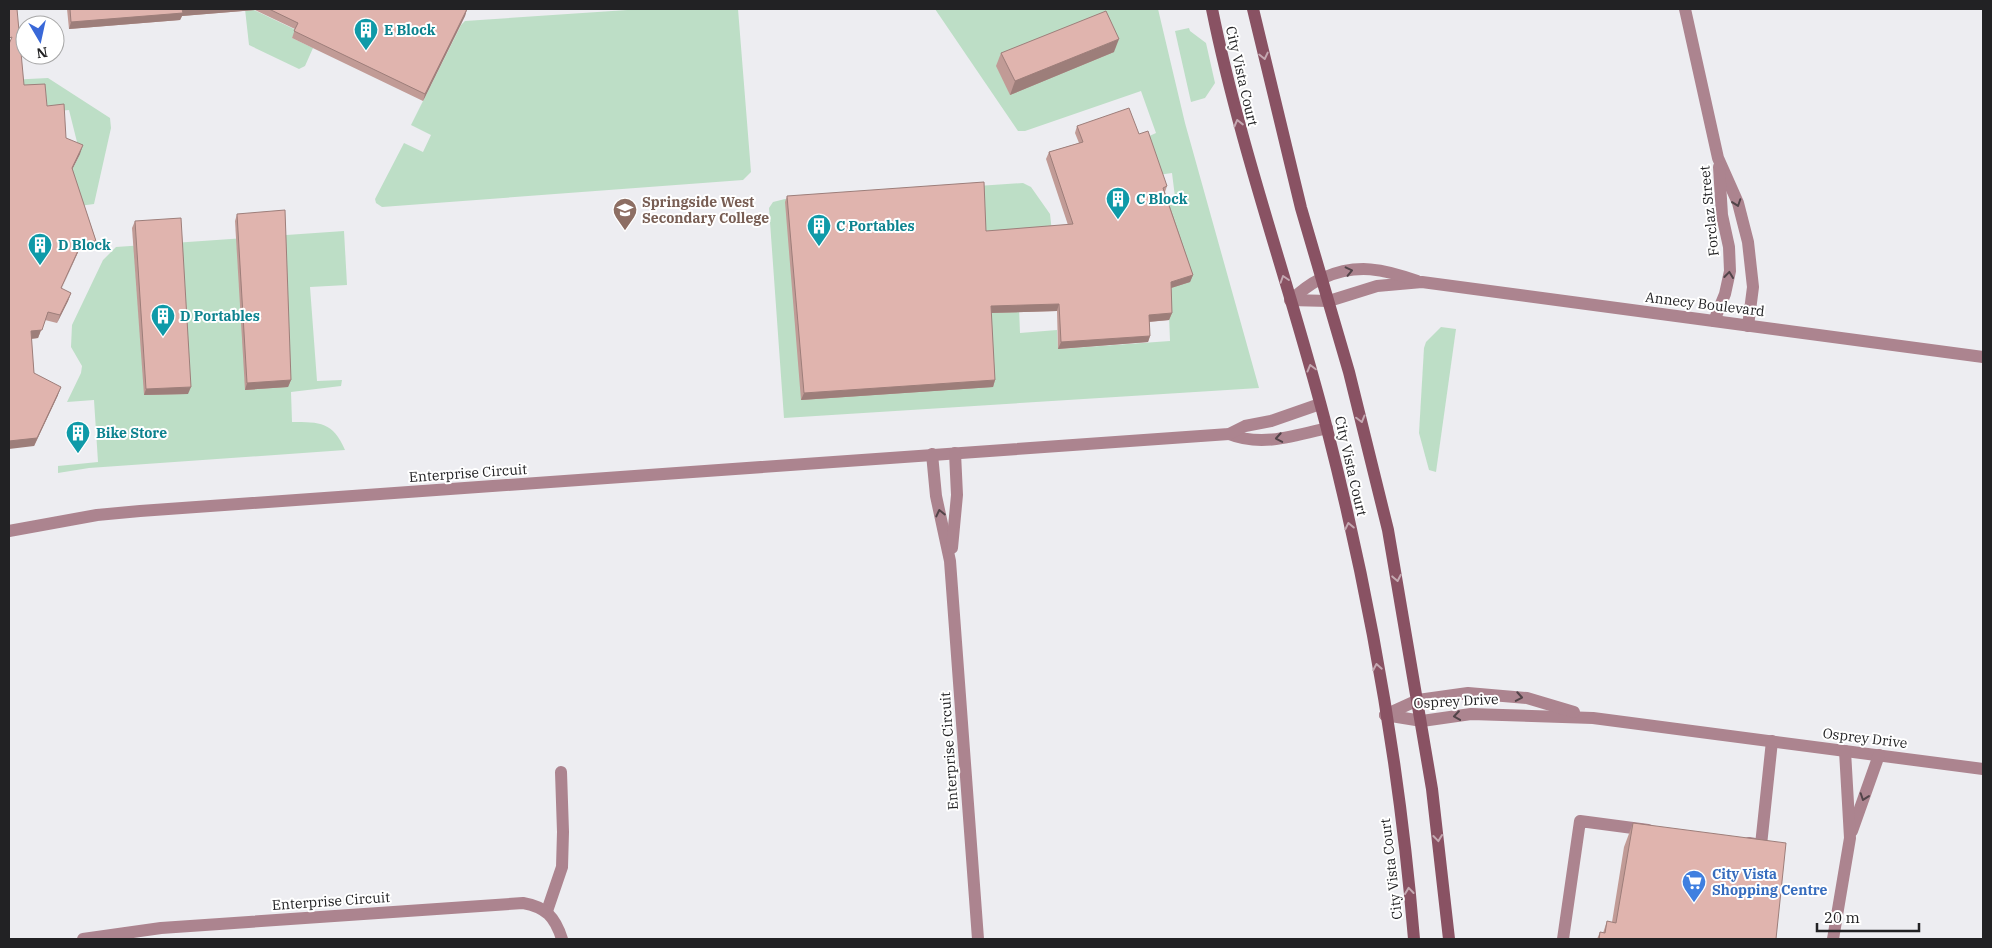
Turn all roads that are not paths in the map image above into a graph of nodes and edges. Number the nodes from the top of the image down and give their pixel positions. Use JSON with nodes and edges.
{"nodes":[{"id":1,"x":1212,"y":9,"type":"edge"},
{"id":2,"x":1253,"y":9,"type":"edge"},
{"id":3,"x":1685,"y":9,"type":"edge"},
{"id":4,"x":1718,"y":157,"type":"junction"},
{"id":5,"x":1322,"y":278,"type":"junction"},
{"id":6,"x":1422,"y":282,"type":"junction"},
{"id":7,"x":1290,"y":300,"type":"junction"},
{"id":8,"x":1329,"y":301,"type":"junction"},
{"id":9,"x":1714,"y":321,"type":"junction"},
{"id":10,"x":1748,"y":326,"type":"junction"},
{"id":11,"x":1983,"y":357,"type":"edge"},
{"id":12,"x":1320,"y":404,"type":"junction"},
{"id":13,"x":1327,"y":428,"type":"junction"},
{"id":14,"x":1229,"y":434,"type":"junction"},
{"id":15,"x":955,"y":453,"type":"junction"},
{"id":16,"x":932,"y":454,"type":"junction"},
{"id":17,"x":9,"y":531,"type":"edge"},
{"id":18,"x":950,"y":561,"type":"junction"},
{"id":19,"x":1418,"y":700,"type":"junction"},
{"id":20,"x":1385,"y":715,"type":"junction"},
{"id":21,"x":1593,"y":718,"type":"junction"},
{"id":22,"x":1422,"y":721,"type":"junction"},
{"id":23,"x":1772,"y":741,"type":"junction"},
{"id":24,"x":1845,"y":751,"type":"junction"},
{"id":25,"x":1879,"y":756,"type":"junction"},
{"id":26,"x":1983,"y":769,"type":"edge"},
{"id":27,"x":561,"y":772,"type":"dead end"},
{"id":28,"x":1656,"y":831,"type":"edge"},
{"id":29,"x":1850,"y":838,"type":"junction"},
{"id":30,"x":1733,"y":841,"type":"edge"},
{"id":31,"x":547,"y":911,"type":"junction"},
{"id":32,"x":162,"y":934,"type":"edge"},
{"id":33,"x":137,"y":935,"type":"edge"},
{"id":34,"x":83,"y":939,"type":"edge"},
{"id":35,"x":562,"y":939,"type":"edge"},
{"id":36,"x":978,"y":939,"type":"edge"},
{"id":37,"x":1414,"y":939,"type":"edge"},
{"id":38,"x":1449,"y":939,"type":"edge"},
{"id":39,"x":1564,"y":939,"type":"edge"},
{"id":40,"x":1833,"y":939,"type":"edge"}],
"edges":[{"from":7,"to":1,"type":"street","name":"City Vista Court","one_way":true},
{"from":2,"to":5,"type":"street","name":"City Vista Court","one_way":true},
{"from":3,"to":4,"type":"street","name":"Forclaz Street"},
{"from":9,"to":4,"type":"street","name":"Forclaz Street","one_way":true},
{"from":4,"to":10,"type":"street","name":"Forclaz Street","one_way":true},
{"from":5,"to":6,"type":"street","name":"Annecy Boulevard","one_way":true},
{"from":5,"to":7,"type":"street","name":"Annecy Boulevard"},
{"from":5,"to":8,"type":"street","name":"City Vista Court"},
{"from":6,"to":8,"type":"street","name":"Annecy Boulevard"},
{"from":6,"to":9,"type":"street","name":"Annecy Boulevard"},
{"from":7,"to":8,"type":"street","name":"Annecy Boulevard"},
{"from":12,"to":7,"type":"street","name":"City Vista Court","one_way":true},
{"from":8,"to":19,"type":"street","name":"City Vista Court","one_way":true},
{"from":9,"to":10,"type":"street","name":"Annecy Boulevard"},
{"from":10,"to":11,"type":"street","name":"Annecy Boulevard"},
{"from":12,"to":13,"type":"street","name":"City Vista Court"},
{"from":12,"to":14,"type":"street","name":"Enterprise Circuit"},
{"from":13,"to":14,"type":"street","name":"Enterprise Circuit","one_way":true},
{"from":20,"to":13,"type":"street","name":"City Vista Court","one_way":true},
{"from":14,"to":15,"type":"street","name":"Enterprise Circuit"},
{"from":15,"to":16,"type":"street","name":"Enterprise Circuit"},
{"from":15,"to":18,"type":"street","name":"Enterprise Circuit"},
{"from":16,"to":17,"type":"street","name":"Enterprise Circuit"},
{"from":18,"to":16,"type":"street","name":"Enterprise Circuit","one_way":true},
{"from":18,"to":36,"type":"street","name":"Enterprise Circuit"},
{"from":19,"to":20,"type":"street","name":"Osprey Drive"},
{"from":19,"to":21,"type":"street","name":"Osprey Drive","one_way":true},
{"from":19,"to":22,"type":"street","name":"City Vista Court"},
{"from":20,"to":22,"type":"street","name":"Osprey Drive"},
{"from":37,"to":20,"type":"street","name":"City Vista Court","one_way":true},
{"from":21,"to":22,"type":"street","name":"Osprey Drive","one_way":true},
{"from":21,"to":23,"type":"street","name":"Osprey Drive"},
{"from":22,"to":38,"type":"street","name":"City Vista Court","one_way":true},
{"from":23,"to":24,"type":"street","name":"Osprey Drive"},
{"from":23,"to":30,"type":"street"},
{"from":24,"to":25,"type":"street","name":"Osprey Drive"},
{"from":24,"to":29,"type":"street"},
{"from":25,"to":26,"type":"street","name":"Osprey Drive"},
{"from":25,"to":29,"type":"street","one_way":true},
{"from":27,"to":31,"type":"street"},
{"from":28,"to":39,"type":"street"},
{"from":29,"to":40,"type":"street"},
{"from":31,"to":32,"type":"street","name":"Enterprise Circuit"},
{"from":31,"to":35,"type":"street"},
{"from":32,"to":33,"type":"street","name":"Enterprise Circuit"},
{"from":33,"to":34,"type":"street","name":"Enterprise Circuit"}]}
